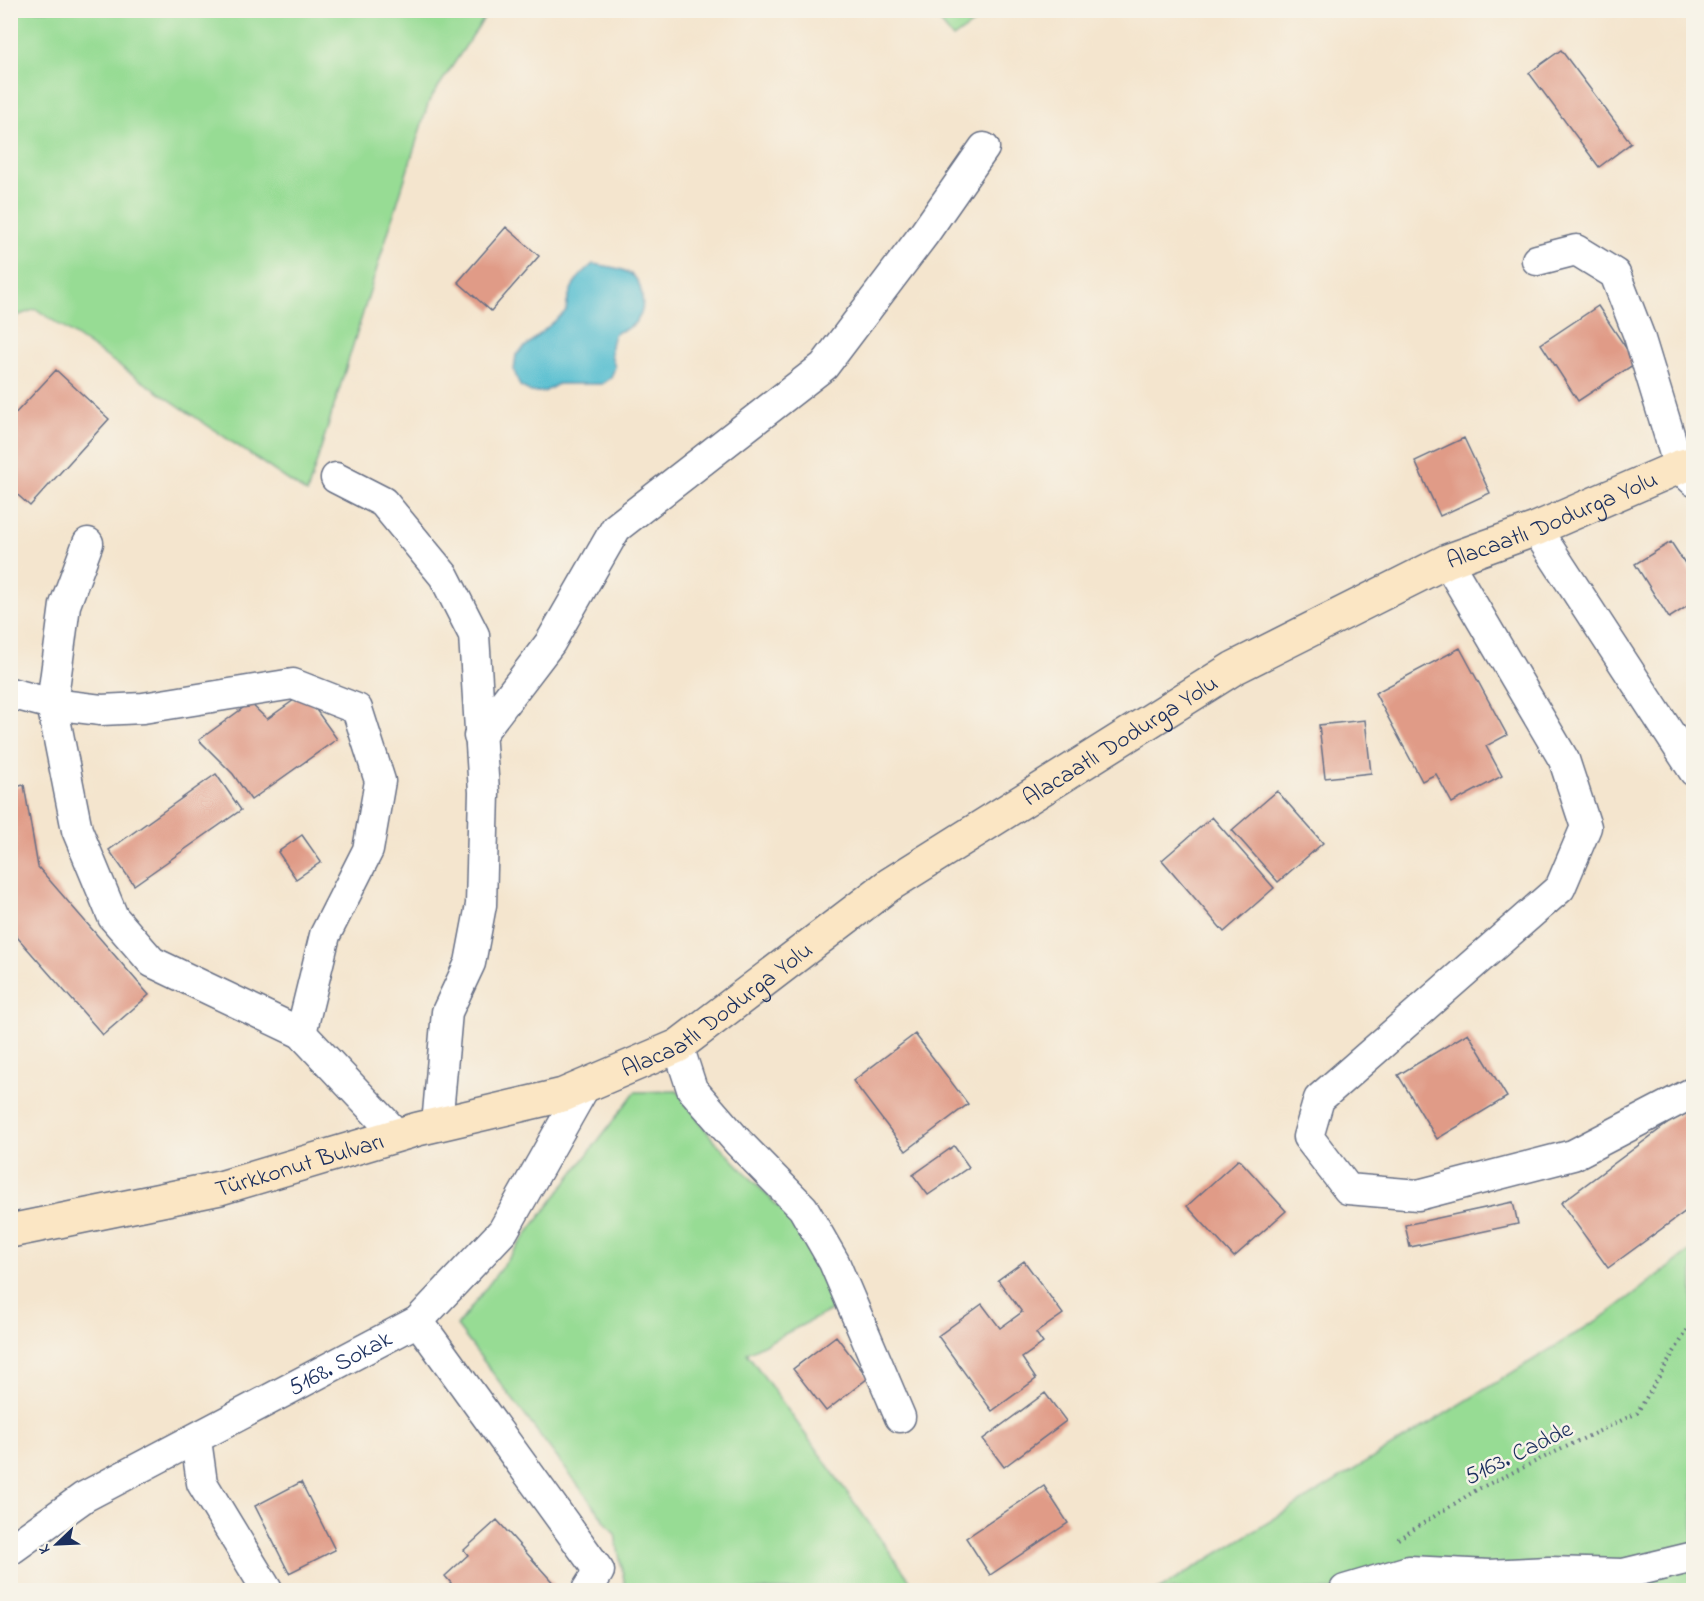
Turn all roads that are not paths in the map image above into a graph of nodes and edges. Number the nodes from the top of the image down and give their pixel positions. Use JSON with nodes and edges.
{"nodes":[{"id":1,"x":984,"y":148,"type":"dead end"},
{"id":2,"x":1537,"y":260,"type":"dead end"},
{"id":3,"x":1689,"y":471,"type":"edge"},
{"id":4,"x":336,"y":478,"type":"dead end"},
{"id":5,"x":1536,"y":529,"type":"junction"},
{"id":6,"x":87,"y":543,"type":"dead end"},
{"id":7,"x":1447,"y":561,"type":"junction"},
{"id":8,"x":10,"y":693,"type":"edge"},
{"id":9,"x":52,"y":704,"type":"junction"},
{"id":10,"x":479,"y":736,"type":"junction"},
{"id":11,"x":1694,"y":771,"type":"edge"},
{"id":12,"x":301,"y":1033,"type":"junction"},
{"id":13,"x":678,"y":1046,"type":"junction"},
{"id":14,"x":585,"y":1086,"type":"junction"},
{"id":15,"x":1694,"y":1092,"type":"edge"},
{"id":16,"x":437,"y":1125,"type":"junction"},
{"id":17,"x":397,"y":1135,"type":"junction"},
{"id":18,"x":10,"y":1231,"type":"edge"},
{"id":19,"x":418,"y":1321,"type":"junction"},
{"id":20,"x":900,"y":1417,"type":"dead end"},
{"id":21,"x":196,"y":1440,"type":"junction"},
{"id":22,"x":10,"y":1550,"type":"edge"},
{"id":23,"x":1694,"y":1557,"type":"edge"},
{"id":24,"x":598,"y":1584,"type":"edge"},
{"id":25,"x":267,"y":1590,"type":"edge"},
{"id":26,"x":1345,"y":1590,"type":"edge"}],
"edges":[{"from":1,"to":10,"type":"street"},
{"from":2,"to":3,"type":"street"},
{"from":3,"to":5,"type":"street","name":"Alacaatlı Dodurga Yolu"},
{"from":4,"to":10,"type":"street"},
{"from":5,"to":7,"type":"street","name":"Alacaatlı Dodurga Yolu"},
{"from":5,"to":11,"type":"street"},
{"from":6,"to":9,"type":"street"},
{"from":7,"to":13,"type":"street","name":"Alacaatlı Dodurga Yolu"},
{"from":7,"to":15,"type":"street"},
{"from":8,"to":9,"type":"street"},
{"from":9,"to":12,"type":"street"},
{"from":9,"to":12,"type":"street"},
{"from":10,"to":16,"type":"street"},
{"from":12,"to":17,"type":"street"},
{"from":13,"to":14,"type":"street","name":"Alacaatlı Dodurga Yolu"},
{"from":13,"to":20,"type":"street"},
{"from":14,"to":16,"type":"street","name":"Türkkonut Bulvarı"},
{"from":14,"to":19,"type":"street","name":"5168. Sokak"},
{"from":16,"to":17,"type":"street","name":"Türkkonut Bulvarı"},
{"from":17,"to":18,"type":"street","name":"Türkkonut Bulvarı"},
{"from":19,"to":21,"type":"street","name":"5168. Sokak"},
{"from":19,"to":24,"type":"street"},
{"from":21,"to":22,"type":"street","name":"5168. Sokak"},
{"from":21,"to":25,"type":"street"},
{"from":23,"to":26,"type":"street"}]}
